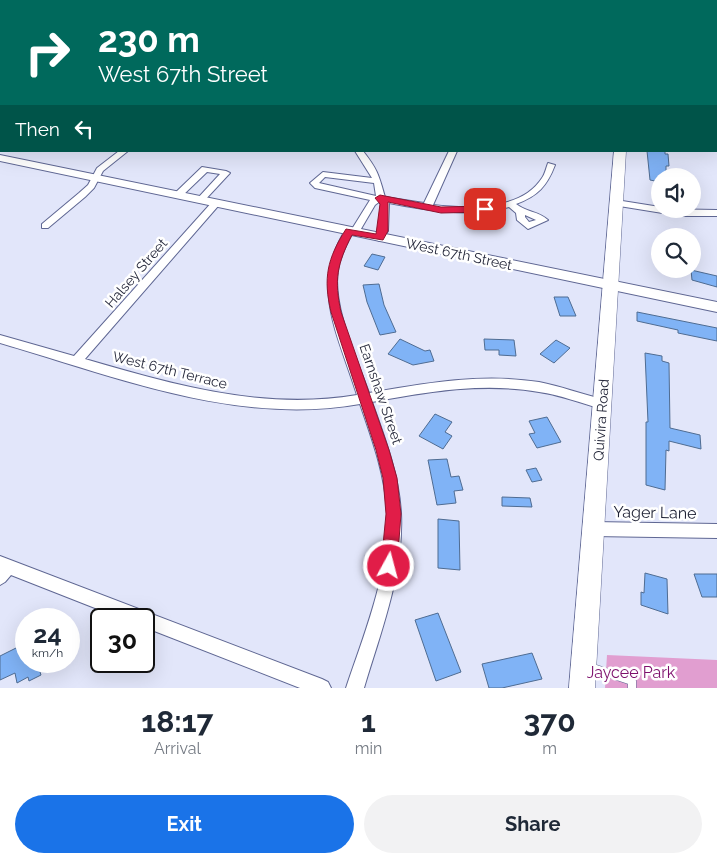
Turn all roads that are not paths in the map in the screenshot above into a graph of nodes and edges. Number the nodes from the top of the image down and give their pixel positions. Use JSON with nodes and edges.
{"nodes":[{"id":1,"x":123,"y":152,"type":"edge"},
{"id":2,"x":360,"y":152,"type":"edge"},
{"id":3,"x":453,"y":152,"type":"edge"},
{"id":4,"x":620,"y":152,"type":"edge"},
{"id":5,"x":0,"y":158,"type":"edge"},
{"id":6,"x":551,"y":165,"type":"dead end"},
{"id":7,"x":96,"y":178,"type":"junction"},
{"id":8,"x":377,"y":181,"type":"junction"},
{"id":9,"x":178,"y":195,"type":"junction"},
{"id":10,"x":380,"y":198,"type":"junction"},
{"id":11,"x":201,"y":199,"type":"junction"},
{"id":12,"x":616,"y":202,"type":"junction"},
{"id":13,"x":216,"y":203,"type":"junction"},
{"id":14,"x":510,"y":204,"type":"junction"},
{"id":15,"x":427,"y":207,"type":"junction"},
{"id":16,"x":521,"y":212,"type":"dead end"},
{"id":17,"x":717,"y":213,"type":"edge"},
{"id":18,"x":46,"y":226,"type":"dead end"},
{"id":19,"x":352,"y":232,"type":"junction"},
{"id":20,"x":380,"y":238,"type":"junction"},
{"id":21,"x":610,"y":285,"type":"junction"},
{"id":22,"x":717,"y":307,"type":"edge"},
{"id":23,"x":0,"y":339,"type":"edge"},
{"id":24,"x":77,"y":361,"type":"junction"},
{"id":25,"x":365,"y":400,"type":"junction"},
{"id":26,"x":602,"y":404,"type":"junction"},
{"id":27,"x":593,"y":528,"type":"junction"},
{"id":28,"x":717,"y":531,"type":"edge"},
{"id":29,"x":3,"y":569,"type":"edge"},
{"id":30,"x":584,"y":665,"type":"junction"},
{"id":31,"x":322,"y":688,"type":"edge"},
{"id":32,"x":356,"y":688,"type":"edge"},
{"id":33,"x":582,"y":688,"type":"edge"},
{"id":34,"x":632,"y":688,"type":"edge"}],
"edges":[{"from":1,"to":7,"type":"street"},
{"from":2,"to":8,"type":"street"},
{"from":3,"to":15,"type":"street"},
{"from":4,"to":12,"type":"main road","name":"Quivira Road"},
{"from":5,"to":7,"type":"street","name":"West 67th Street"},
{"from":6,"to":14,"type":"street"},
{"from":7,"to":9,"type":"street","name":"West 67th Street"},
{"from":7,"to":18,"type":"street"},
{"from":8,"to":10,"type":"street"},
{"from":8,"to":10,"type":"street"},
{"from":9,"to":11,"type":"street","name":"West 67th Street"},
{"from":9,"to":11,"type":"street"},
{"from":10,"to":15,"type":"street"},
{"from":10,"to":19,"type":"street"},
{"from":10,"to":20,"type":"street"},
{"from":11,"to":13,"type":"street","name":"West 67th Street"},
{"from":12,"to":17,"type":"street"},
{"from":12,"to":21,"type":"main road","name":"Quivira Road"},
{"from":13,"to":19,"type":"street","name":"West 67th Street"},
{"from":13,"to":24,"type":"street","name":"Halsey Street"},
{"from":14,"to":15,"type":"street"},
{"from":14,"to":16,"type":"street"},
{"from":19,"to":20,"type":"street","name":"West 67th Street"},
{"from":19,"to":25,"type":"street","name":"Earnshaw Street"},
{"from":20,"to":21,"type":"street","name":"West 67th Street"},
{"from":21,"to":22,"type":"street","name":"West 67th Street"},
{"from":21,"to":26,"type":"main road","name":"Quivira Road"},
{"from":23,"to":24,"type":"street","name":"West 67th Terrace"},
{"from":24,"to":25,"type":"street","name":"West 67th Terrace"},
{"from":25,"to":26,"type":"street","name":"West 67th Terrace"},
{"from":25,"to":32,"type":"street","name":"Earnshaw Street"},
{"from":26,"to":27,"type":"main road","name":"Quivira Road"},
{"from":27,"to":28,"type":"street","name":"Yager Lane"},
{"from":27,"to":30,"type":"main road","name":"Quivira Road"},
{"from":29,"to":31,"type":"street"},
{"from":30,"to":33,"type":"main road","name":"Quivira Road"},
{"from":30,"to":34,"type":"lane"}]}
